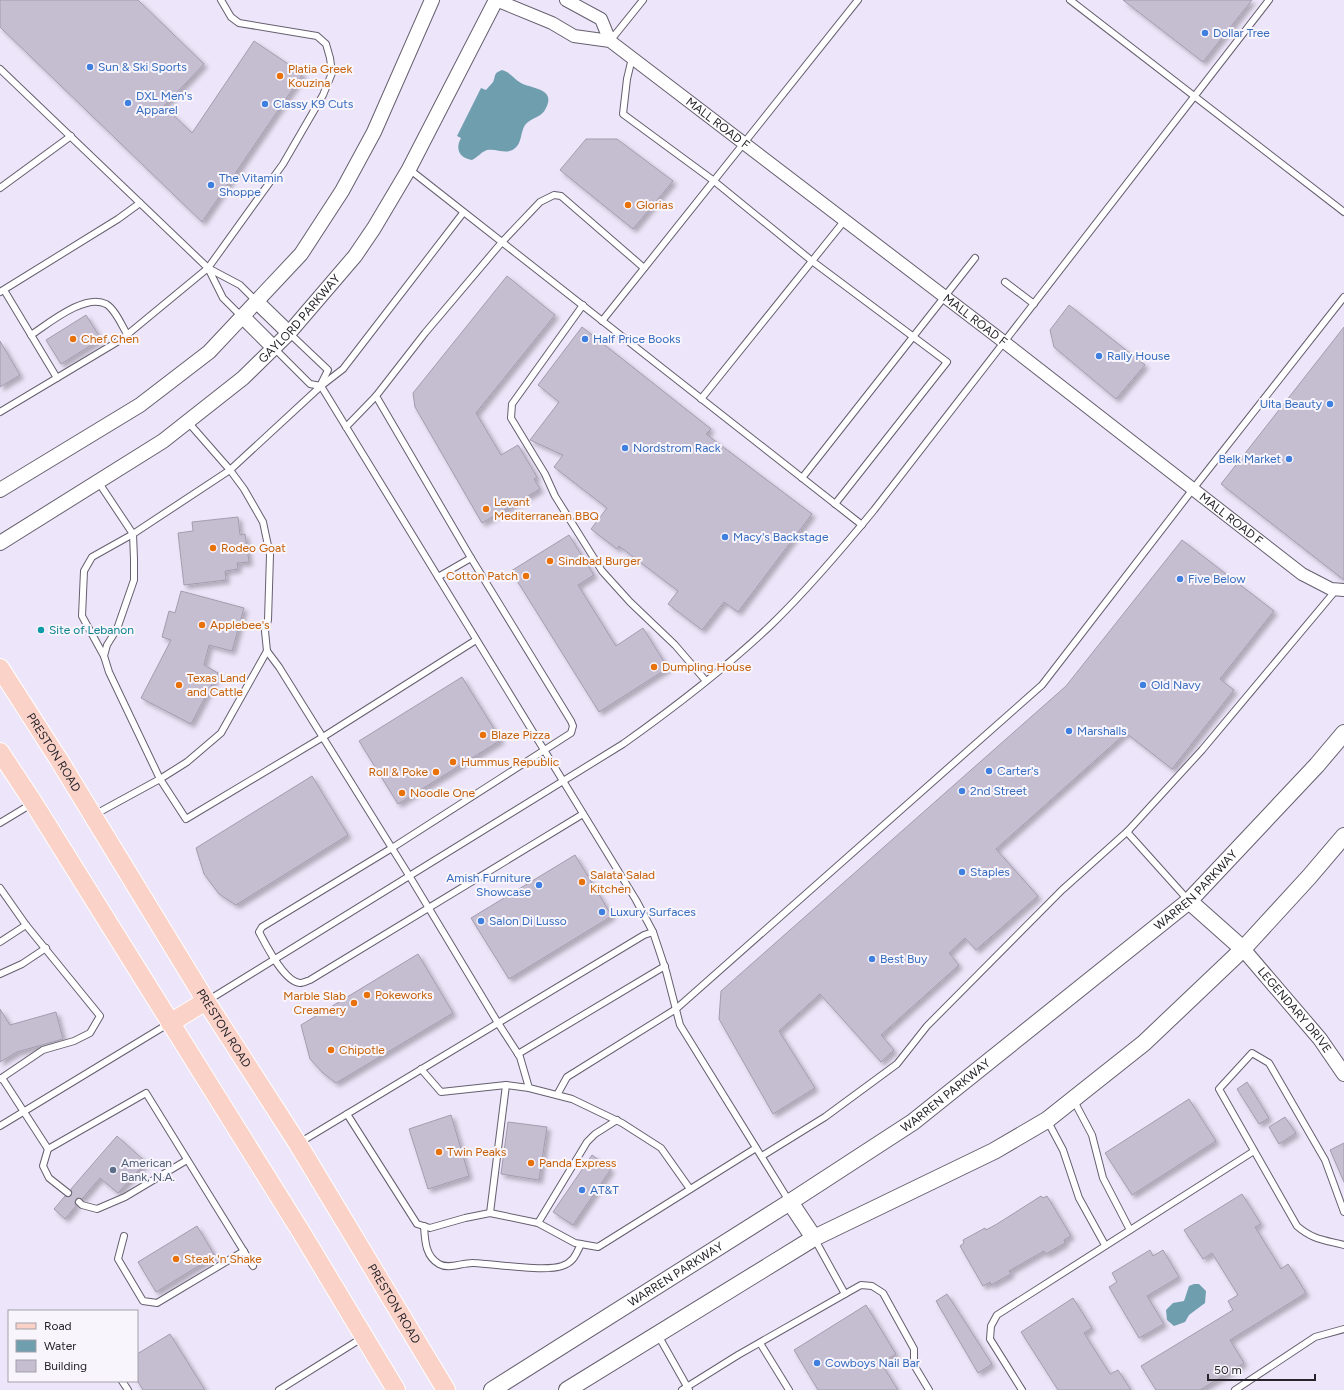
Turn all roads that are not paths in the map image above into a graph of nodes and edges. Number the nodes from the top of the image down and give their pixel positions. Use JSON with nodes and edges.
{"nodes":[{"id":1,"x":221,"y":0,"type":"edge"},
{"id":2,"x":432,"y":0,"type":"edge"},
{"id":3,"x":496,"y":0,"type":"edge"},
{"id":4,"x":566,"y":0,"type":"edge"},
{"id":5,"x":643,"y":0,"type":"edge"},
{"id":6,"x":858,"y":0,"type":"edge"},
{"id":7,"x":1070,"y":0,"type":"edge"},
{"id":8,"x":1269,"y":0,"type":"edge"},
{"id":9,"x":610,"y":41,"type":"junction"},
{"id":10,"x":632,"y":58,"type":"junction"},
{"id":11,"x":0,"y":71,"type":"edge"},
{"id":12,"x":1195,"y":96,"type":"junction"},
{"id":13,"x":71,"y":136,"type":"junction"},
{"id":14,"x":744,"y":143,"type":"junction"},
{"id":15,"x":409,"y":169,"type":"junction"},
{"id":16,"x":714,"y":181,"type":"junction"},
{"id":17,"x":0,"y":188,"type":"edge"},
{"id":18,"x":140,"y":203,"type":"junction"},
{"id":19,"x":1344,"y":212,"type":"edge"},
{"id":20,"x":463,"y":213,"type":"junction"},
{"id":21,"x":844,"y":220,"type":"junction"},
{"id":22,"x":502,"y":242,"type":"junction"},
{"id":23,"x":975,"y":258,"type":"dead end"},
{"id":24,"x":812,"y":261,"type":"junction"},
{"id":25,"x":208,"y":268,"type":"junction"},
{"id":26,"x":644,"y":268,"type":"junction"},
{"id":27,"x":1005,"y":282,"type":"dead end"},
{"id":28,"x":2,"y":291,"type":"edge"},
{"id":29,"x":944,"y":296,"type":"junction"},
{"id":30,"x":1344,"y":298,"type":"edge"},
{"id":31,"x":257,"y":302,"type":"junction"},
{"id":32,"x":1034,"y":304,"type":"junction"},
{"id":33,"x":583,"y":306,"type":"junction"},
{"id":34,"x":243,"y":317,"type":"junction"},
{"id":35,"x":602,"y":321,"type":"junction"},
{"id":36,"x":289,"y":333,"type":"junction"},
{"id":37,"x":127,"y":334,"type":"junction"},
{"id":38,"x":31,"y":335,"type":"junction"},
{"id":39,"x":912,"y":337,"type":"junction"},
{"id":40,"x":1004,"y":342,"type":"junction"},
{"id":41,"x":274,"y":348,"type":"junction"},
{"id":42,"x":57,"y":378,"type":"junction"},
{"id":43,"x":321,"y":386,"type":"junction"},
{"id":44,"x":376,"y":396,"type":"junction"},
{"id":45,"x":701,"y":399,"type":"junction"},
{"id":46,"x":0,"y":412,"type":"edge"},
{"id":47,"x":188,"y":422,"type":"junction"},
{"id":48,"x":346,"y":427,"type":"junction"},
{"id":49,"x":230,"y":470,"type":"junction"},
{"id":50,"x":802,"y":478,"type":"junction"},
{"id":51,"x":99,"y":482,"type":"junction"},
{"id":52,"x":1193,"y":489,"type":"junction"},
{"id":53,"x":0,"y":490,"type":"edge"},
{"id":54,"x":835,"y":504,"type":"junction"},
{"id":55,"x":862,"y":525,"type":"junction"},
{"id":56,"x":133,"y":534,"type":"junction"},
{"id":57,"x":0,"y":542,"type":"edge"},
{"id":58,"x":471,"y":558,"type":"junction"},
{"id":59,"x":438,"y":577,"type":"junction"},
{"id":60,"x":1340,"y":590,"type":"edge"},
{"id":61,"x":476,"y":640,"type":"junction"},
{"id":62,"x":267,"y":651,"type":"junction"},
{"id":63,"x":104,"y":656,"type":"junction"},
{"id":64,"x":0,"y":668,"type":"edge"},
{"id":65,"x":706,"y":682,"type":"junction"},
{"id":66,"x":1344,"y":733,"type":"edge"},
{"id":67,"x":323,"y":737,"type":"junction"},
{"id":68,"x":545,"y":751,"type":"junction"},
{"id":69,"x":0,"y":752,"type":"edge"},
{"id":70,"x":160,"y":779,"type":"junction"},
{"id":71,"x":563,"y":781,"type":"junction"},
{"id":72,"x":33,"y":802,"type":"junction"},
{"id":73,"x":584,"y":814,"type":"junction"},
{"id":74,"x":93,"y":816,"type":"junction"},
{"id":75,"x":0,"y":823,"type":"edge"},
{"id":76,"x":1129,"y":830,"type":"junction"},
{"id":77,"x":1344,"y":836,"type":"edge"},
{"id":78,"x":392,"y":848,"type":"junction"},
{"id":79,"x":410,"y":877,"type":"junction"},
{"id":80,"x":0,"y":888,"type":"edge"},
{"id":81,"x":1189,"y":901,"type":"junction"},
{"id":82,"x":429,"y":908,"type":"junction"},
{"id":83,"x":26,"y":925,"type":"junction"},
{"id":84,"x":653,"y":932,"type":"junction"},
{"id":85,"x":0,"y":942,"type":"edge"},
{"id":86,"x":46,"y":948,"type":"junction"},
{"id":87,"x":1242,"y":949,"type":"junction"},
{"id":88,"x":274,"y":959,"type":"junction"},
{"id":89,"x":664,"y":966,"type":"junction"},
{"id":90,"x":0,"y":974,"type":"edge"},
{"id":91,"x":206,"y":1001,"type":"junction"},
{"id":92,"x":676,"y":1009,"type":"junction"},
{"id":93,"x":498,"y":1023,"type":"junction"},
{"id":94,"x":170,"y":1024,"type":"junction"},
{"id":95,"x":518,"y":1054,"type":"junction"},
{"id":96,"x":421,"y":1070,"type":"junction"},
{"id":97,"x":1344,"y":1074,"type":"edge"},
{"id":98,"x":1,"y":1079,"type":"edge"},
{"id":99,"x":506,"y":1085,"type":"junction"},
{"id":100,"x":529,"y":1088,"type":"junction"},
{"id":101,"x":558,"y":1095,"type":"junction"},
{"id":102,"x":1073,"y":1100,"type":"junction"},
{"id":103,"x":23,"y":1112,"type":"junction"},
{"id":104,"x":347,"y":1114,"type":"junction"},
{"id":105,"x":617,"y":1120,"type":"junction"},
{"id":106,"x":1047,"y":1120,"type":"junction"},
{"id":107,"x":0,"y":1126,"type":"edge"},
{"id":108,"x":298,"y":1144,"type":"junction"},
{"id":109,"x":756,"y":1148,"type":"junction"},
{"id":110,"x":48,"y":1150,"type":"junction"},
{"id":111,"x":1254,"y":1151,"type":"junction"},
{"id":112,"x":762,"y":1156,"type":"junction"},
{"id":113,"x":188,"y":1160,"type":"junction"},
{"id":114,"x":690,"y":1189,"type":"junction"},
{"id":115,"x":68,"y":1193,"type":"dead end"},
{"id":116,"x":79,"y":1202,"type":"dead end"},
{"id":117,"x":790,"y":1202,"type":"junction"},
{"id":118,"x":1344,"y":1212,"type":"edge"},
{"id":119,"x":490,"y":1213,"type":"junction"},
{"id":120,"x":538,"y":1223,"type":"junction"},
{"id":121,"x":424,"y":1226,"type":"junction"},
{"id":122,"x":1130,"y":1230,"type":"junction"},
{"id":123,"x":124,"y":1236,"type":"dead end"},
{"id":124,"x":814,"y":1238,"type":"junction"},
{"id":125,"x":581,"y":1244,"type":"junction"},
{"id":126,"x":1105,"y":1245,"type":"junction"},
{"id":127,"x":1344,"y":1245,"type":"edge"},
{"id":128,"x":244,"y":1251,"type":"junction"},
{"id":129,"x":253,"y":1266,"type":"dead end"},
{"id":130,"x":845,"y":1294,"type":"junction"},
{"id":131,"x":1344,"y":1329,"type":"edge"},
{"id":132,"x":658,"y":1334,"type":"junction"},
{"id":133,"x":365,"y":1336,"type":"junction"},
{"id":134,"x":760,"y":1343,"type":"junction"},
{"id":135,"x":686,"y":1389,"type":"edge"},
{"id":136,"x":279,"y":1390,"type":"edge"},
{"id":137,"x":396,"y":1390,"type":"edge"},
{"id":138,"x":446,"y":1390,"type":"edge"},
{"id":139,"x":492,"y":1390,"type":"edge"},
{"id":140,"x":568,"y":1390,"type":"edge"},
{"id":141,"x":789,"y":1390,"type":"edge"},
{"id":142,"x":929,"y":1390,"type":"edge"},
{"id":143,"x":1022,"y":1390,"type":"edge"},
{"id":144,"x":1235,"y":1390,"type":"edge"}],
"edges":[{"from":1,"to":25,"type":"lane"},
{"from":2,"to":31,"type":"street"},
{"from":3,"to":9,"type":"street","name":"MALL ROAD F"},
{"from":3,"to":15,"type":"street","name":"GAYLORD PARKWAY"},
{"from":4,"to":9,"type":"street"},
{"from":5,"to":9,"type":"lane"},
{"from":6,"to":14,"type":"lane"},
{"from":7,"to":12,"type":"lane"},
{"from":8,"to":12,"type":"lane"},
{"from":9,"to":10,"type":"street","name":"MALL ROAD F"},
{"from":10,"to":14,"type":"street","name":"MALL ROAD F"},
{"from":10,"to":16,"type":"lane"},
{"from":11,"to":13,"type":"lane"},
{"from":12,"to":19,"type":"lane"},
{"from":12,"to":32,"type":"lane"},
{"from":13,"to":17,"type":"lane"},
{"from":13,"to":18,"type":"lane"},
{"from":14,"to":16,"type":"lane"},
{"from":14,"to":21,"type":"street","name":"MALL ROAD F"},
{"from":15,"to":20,"type":"lane"},
{"from":15,"to":36,"type":"street","name":"GAYLORD PARKWAY"},
{"from":16,"to":24,"type":"lane"},
{"from":16,"to":26,"type":"lane"},
{"from":18,"to":25,"type":"lane"},
{"from":18,"to":28,"type":"lane"},
{"from":20,"to":22,"type":"lane"},
{"from":20,"to":43,"type":"lane"},
{"from":21,"to":24,"type":"lane"},
{"from":21,"to":29,"type":"street","name":"MALL ROAD F"},
{"from":22,"to":26,"type":"lane"},
{"from":22,"to":33,"type":"lane"},
{"from":22,"to":44,"type":"lane"},
{"from":23,"to":29,"type":"lane"},
{"from":24,"to":39,"type":"lane"},
{"from":24,"to":45,"type":"lane"},
{"from":25,"to":31,"type":"lane"},
{"from":25,"to":34,"type":"lane"},
{"from":25,"to":37,"type":"lane"},
{"from":26,"to":35,"type":"lane"},
{"from":27,"to":32,"type":"lane"},
{"from":28,"to":38,"type":"lane"},
{"from":29,"to":39,"type":"lane"},
{"from":29,"to":40,"type":"street","name":"MALL ROAD F"},
{"from":30,"to":52,"type":"lane"},
{"from":31,"to":34,"type":"street"},
{"from":31,"to":36,"type":"street"},
{"from":32,"to":40,"type":"lane"},
{"from":33,"to":35,"type":"lane"},
{"from":33,"to":65,"type":"lane"},
{"from":34,"to":41,"type":"street"},
{"from":34,"to":53,"type":"street"},
{"from":35,"to":45,"type":"lane"},
{"from":36,"to":41,"type":"street","name":"GAYLORD PARKWAY"},
{"from":36,"to":43,"type":"lane"},
{"from":37,"to":38,"type":"lane"},
{"from":37,"to":42,"type":"lane"},
{"from":38,"to":42,"type":"lane"},
{"from":39,"to":50,"type":"lane"},
{"from":39,"to":54,"type":"lane"},
{"from":40,"to":52,"type":"street","name":"MALL ROAD F"},
{"from":40,"to":55,"type":"lane"},
{"from":41,"to":43,"type":"lane"},
{"from":41,"to":47,"type":"street","name":"GAYLORD PARKWAY"},
{"from":42,"to":46,"type":"lane"},
{"from":43,"to":48,"type":"lane"},
{"from":43,"to":49,"type":"lane"},
{"from":44,"to":48,"type":"lane"},
{"from":44,"to":58,"type":"lane"},
{"from":45,"to":50,"type":"lane"},
{"from":47,"to":49,"type":"lane"},
{"from":47,"to":51,"type":"street","name":"GAYLORD PARKWAY"},
{"from":48,"to":59,"type":"lane"},
{"from":49,"to":56,"type":"lane"},
{"from":49,"to":62,"type":"lane"},
{"from":50,"to":54,"type":"lane"},
{"from":51,"to":56,"type":"lane"},
{"from":51,"to":57,"type":"street","name":"GAYLORD PARKWAY"},
{"from":52,"to":60,"type":"street","name":"MALL ROAD F"},
{"from":52,"to":92,"type":"lane"},
{"from":54,"to":55,"type":"lane"},
{"from":55,"to":65,"type":"lane"},
{"from":56,"to":63,"type":"lane"},
{"from":56,"to":63,"type":"lane"},
{"from":58,"to":59,"type":"lane"},
{"from":58,"to":68,"type":"lane"},
{"from":59,"to":61,"type":"lane"},
{"from":60,"to":76,"type":"lane"},
{"from":61,"to":67,"type":"lane"},
{"from":61,"to":68,"type":"lane"},
{"from":62,"to":67,"type":"lane"},
{"from":62,"to":70,"type":"lane"},
{"from":63,"to":70,"type":"lane"},
{"from":64,"to":74,"type":"main road","name":"PRESTON ROAD"},
{"from":65,"to":71,"type":"lane"},
{"from":66,"to":81,"type":"main road","name":"WARREN PARKWAY"},
{"from":67,"to":70,"type":"lane"},
{"from":67,"to":78,"type":"lane"},
{"from":68,"to":71,"type":"lane"},
{"from":68,"to":78,"type":"lane"},
{"from":69,"to":72,"type":"main road"},
{"from":70,"to":74,"type":"lane"},
{"from":71,"to":73,"type":"lane"},
{"from":71,"to":79,"type":"lane"},
{"from":72,"to":75,"type":"lane"},
{"from":72,"to":94,"type":"main road"},
{"from":73,"to":82,"type":"lane"},
{"from":73,"to":84,"type":"lane"},
{"from":74,"to":91,"type":"main road","name":"PRESTON ROAD"},
{"from":76,"to":81,"type":"lane"},
{"from":76,"to":112,"type":"lane"},
{"from":77,"to":87,"type":"main road"},
{"from":78,"to":79,"type":"lane"},
{"from":78,"to":88,"type":"lane"},
{"from":79,"to":82,"type":"lane"},
{"from":79,"to":88,"type":"lane"},
{"from":80,"to":83,"type":"lane"},
{"from":81,"to":87,"type":"main road"},
{"from":81,"to":117,"type":"main road","name":"WARREN PARKWAY"},
{"from":82,"to":88,"type":"lane"},
{"from":82,"to":93,"type":"lane"},
{"from":83,"to":85,"type":"lane"},
{"from":83,"to":86,"type":"lane"},
{"from":84,"to":89,"type":"lane"},
{"from":84,"to":93,"type":"lane"},
{"from":86,"to":90,"type":"lane"},
{"from":86,"to":98,"type":"lane"},
{"from":87,"to":97,"type":"street","name":"LEGENDARY DRIVE"},
{"from":87,"to":102,"type":"main road"},
{"from":88,"to":91,"type":"lane"},
{"from":89,"to":92,"type":"lane"},
{"from":89,"to":95,"type":"lane"},
{"from":91,"to":94,"type":"main road"},
{"from":91,"to":108,"type":"main road","name":"PRESTON ROAD"},
{"from":92,"to":101,"type":"lane"},
{"from":92,"to":109,"type":"lane"},
{"from":93,"to":95,"type":"lane"},
{"from":93,"to":96,"type":"lane"},
{"from":94,"to":103,"type":"lane"},
{"from":94,"to":133,"type":"main road"},
{"from":95,"to":100,"type":"lane"},
{"from":96,"to":99,"type":"lane"},
{"from":96,"to":104,"type":"lane"},
{"from":98,"to":103,"type":"lane"},
{"from":99,"to":100,"type":"lane"},
{"from":99,"to":119,"type":"lane"},
{"from":100,"to":101,"type":"lane"},
{"from":101,"to":105,"type":"lane"},
{"from":102,"to":106,"type":"main road"},
{"from":102,"to":122,"type":"lane"},
{"from":103,"to":107,"type":"lane"},
{"from":103,"to":110,"type":"lane"},
{"from":104,"to":108,"type":"lane"},
{"from":104,"to":121,"type":"lane"},
{"from":105,"to":114,"type":"lane"},
{"from":105,"to":120,"type":"lane"},
{"from":106,"to":124,"type":"main road"},
{"from":106,"to":126,"type":"lane"},
{"from":108,"to":138,"type":"main road","name":"PRESTON ROAD"},
{"from":109,"to":112,"type":"lane"},
{"from":109,"to":114,"type":"lane"},
{"from":110,"to":113,"type":"lane"},
{"from":110,"to":115,"type":"lane"},
{"from":111,"to":118,"type":"lane"},
{"from":111,"to":122,"type":"lane"},
{"from":111,"to":127,"type":"lane"},
{"from":112,"to":117,"type":"lane"},
{"from":113,"to":116,"type":"lane"},
{"from":113,"to":128,"type":"lane"},
{"from":114,"to":125,"type":"lane"},
{"from":117,"to":124,"type":"main road"},
{"from":117,"to":139,"type":"main road","name":"WARREN PARKWAY"},
{"from":119,"to":120,"type":"lane"},
{"from":119,"to":121,"type":"lane"},
{"from":120,"to":125,"type":"lane"},
{"from":121,"to":125,"type":"lane"},
{"from":122,"to":126,"type":"lane"},
{"from":123,"to":128,"type":"lane"},
{"from":124,"to":130,"type":"lane"},
{"from":124,"to":132,"type":"main road"},
{"from":126,"to":143,"type":"lane"},
{"from":128,"to":129,"type":"lane"},
{"from":130,"to":134,"type":"lane"},
{"from":130,"to":142,"type":"lane"},
{"from":131,"to":144,"type":"lane"},
{"from":132,"to":135,"type":"lane"},
{"from":132,"to":140,"type":"main road"},
{"from":133,"to":136,"type":"lane"},
{"from":133,"to":137,"type":"main road"},
{"from":134,"to":135,"type":"lane"},
{"from":134,"to":141,"type":"lane"}]}
